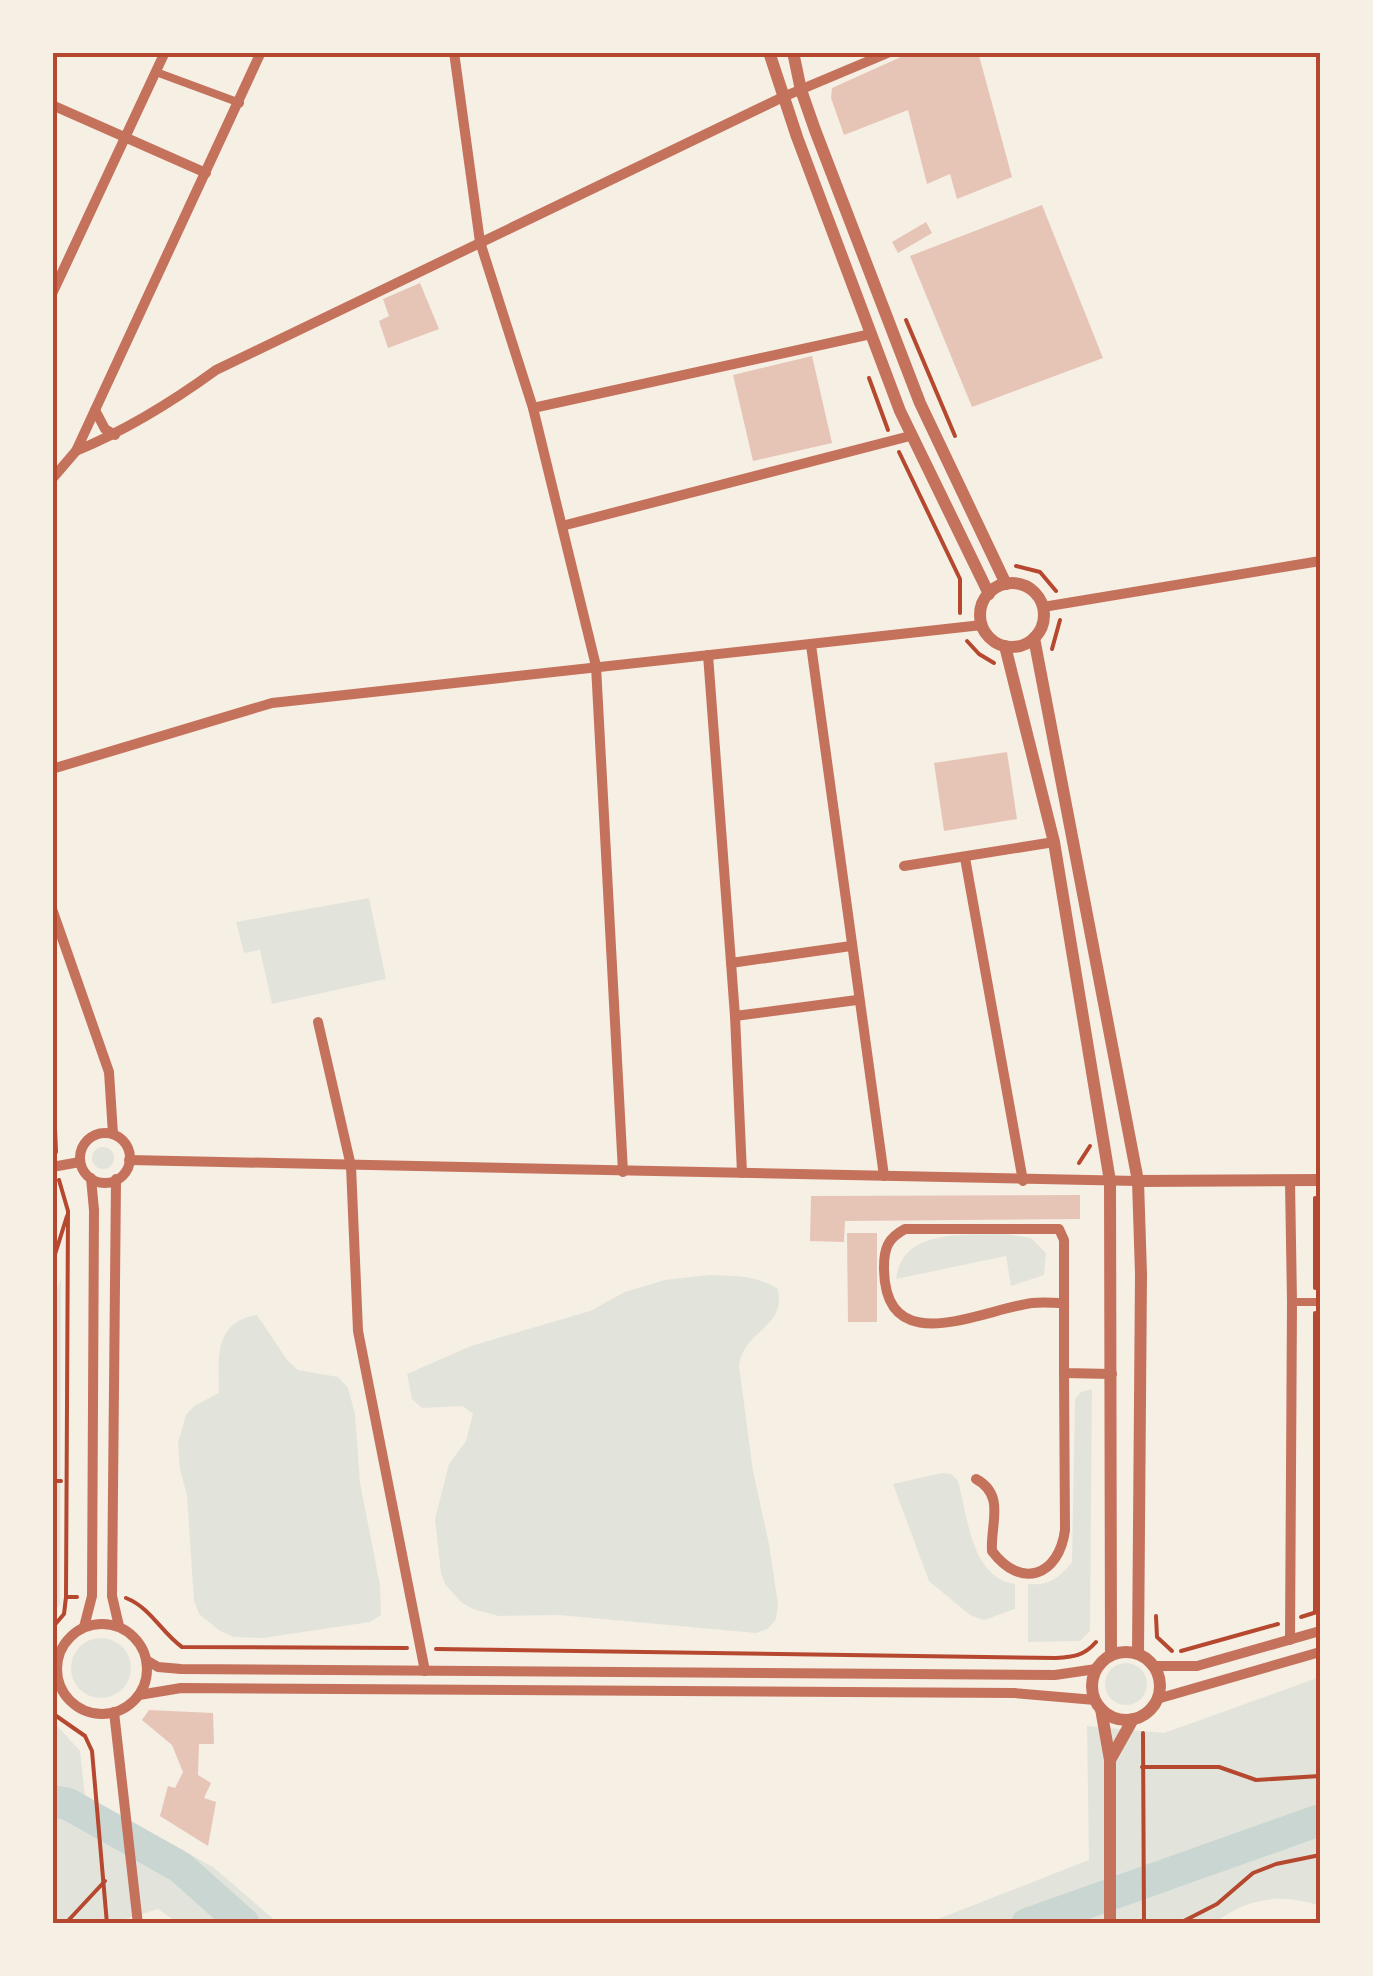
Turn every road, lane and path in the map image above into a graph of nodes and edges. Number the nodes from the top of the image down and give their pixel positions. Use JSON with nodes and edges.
{"nodes":[{"id":1,"x":165,"y":52,"type":"edge"},
{"id":2,"x":261,"y":52,"type":"edge"},
{"id":3,"x":769,"y":52,"type":"edge"},
{"id":4,"x":793,"y":52,"type":"edge"},
{"id":5,"x":890,"y":52,"type":"edge"},
{"id":6,"x":456,"y":53,"type":"edge"},
{"id":7,"x":156,"y":72,"type":"junction"},
{"id":8,"x":801,"y":90,"type":"junction"},
{"id":9,"x":782,"y":97,"type":"junction"},
{"id":10,"x":240,"y":102,"type":"junction"},
{"id":11,"x":52,"y":105,"type":"edge"},
{"id":12,"x":126,"y":138,"type":"junction"},
{"id":13,"x":206,"y":173,"type":"junction"},
{"id":14,"x":480,"y":242,"type":"junction"},
{"id":15,"x":52,"y":294,"type":"edge"},
{"id":16,"x":901,"y":305,"type":"dead end"},
{"id":17,"x":871,"y":334,"type":"junction"},
{"id":18,"x":866,"y":370,"type":"dead end"},
{"id":19,"x":533,"y":408,"type":"junction"},
{"id":20,"x":95,"y":410,"type":"junction"},
{"id":21,"x":116,"y":435,"type":"junction"},
{"id":22,"x":910,"y":436,"type":"junction"},
{"id":23,"x":893,"y":440,"type":"junction"},
{"id":24,"x":961,"y":449,"type":"dead end"},
{"id":25,"x":76,"y":451,"type":"junction"},
{"id":26,"x":52,"y":479,"type":"edge"},
{"id":27,"x":562,"y":526,"type":"junction"},
{"id":28,"x":1010,"y":554,"type":"dead end"},
{"id":29,"x":1320,"y":561,"type":"edge"},
{"id":30,"x":1006,"y":584,"type":"junction"},
{"id":31,"x":989,"y":594,"type":"junction"},
{"id":32,"x":1060,"y":604,"type":"junction"},
{"id":33,"x":1043,"y":606,"type":"junction"},
{"id":34,"x":982,"y":625,"type":"junction"},
{"id":35,"x":960,"y":628,"type":"junction"},
{"id":36,"x":1034,"y":638,"type":"junction"},
{"id":37,"x":811,"y":646,"type":"junction"},
{"id":38,"x":1005,"y":646,"type":"junction"},
{"id":39,"x":708,"y":655,"type":"junction"},
{"id":40,"x":998,"y":665,"type":"dead end"},
{"id":41,"x":596,"y":666,"type":"junction"},
{"id":42,"x":52,"y":770,"type":"edge"},
{"id":43,"x":1054,"y":842,"type":"junction"},
{"id":44,"x":966,"y":858,"type":"junction"},
{"id":45,"x":904,"y":866,"type":"dead end"},
{"id":46,"x":52,"y":909,"type":"edge"},
{"id":47,"x":851,"y":946,"type":"junction"},
{"id":48,"x":731,"y":964,"type":"junction"},
{"id":49,"x":857,"y":1000,"type":"junction"},
{"id":50,"x":735,"y":1016,"type":"junction"},
{"id":51,"x":318,"y":1022,"type":"dead end"},
{"id":52,"x":52,"y":1056,"type":"edge"},
{"id":53,"x":113,"y":1134,"type":"junction"},
{"id":54,"x":1090,"y":1145,"type":"dead end"},
{"id":55,"x":130,"y":1160,"type":"junction"},
{"id":56,"x":80,"y":1162,"type":"junction"},
{"id":57,"x":54,"y":1163,"type":"edge"},
{"id":58,"x":1080,"y":1163,"type":"dead end"},
{"id":59,"x":351,"y":1166,"type":"junction"},
{"id":60,"x":623,"y":1172,"type":"junction"},
{"id":61,"x":742,"y":1173,"type":"junction"},
{"id":62,"x":884,"y":1176,"type":"junction"},
{"id":63,"x":90,"y":1178,"type":"junction"},
{"id":64,"x":116,"y":1180,"type":"junction"},
{"id":65,"x":1320,"y":1180,"type":"edge"},
{"id":66,"x":1023,"y":1181,"type":"junction"},
{"id":67,"x":1138,"y":1181,"type":"junction"},
{"id":68,"x":1290,"y":1181,"type":"junction"},
{"id":69,"x":1110,"y":1182,"type":"junction"},
{"id":70,"x":60,"y":1184,"type":"dead end"},
{"id":71,"x":1315,"y":1198,"type":"dead end"},
{"id":72,"x":68,"y":1211,"type":"junction"},
{"id":73,"x":52,"y":1264,"type":"edge"},
{"id":74,"x":1292,"y":1302,"type":"junction"},
{"id":75,"x":1318,"y":1302,"type":"edge"},
{"id":76,"x":1064,"y":1303,"type":"junction"},
{"id":77,"x":1064,"y":1373,"type":"junction"},
{"id":78,"x":1112,"y":1374,"type":"junction"},
{"id":79,"x":976,"y":1480,"type":"dead end"},
{"id":80,"x":52,"y":1481,"type":"edge"},
{"id":81,"x":61,"y":1481,"type":"dead end"},
{"id":82,"x":123,"y":1596,"type":"dead end"},
{"id":83,"x":1315,"y":1612,"type":"dead end"},
{"id":84,"x":1156,"y":1616,"type":"dead end"},
{"id":85,"x":1290,"y":1621,"type":"junction"},
{"id":86,"x":119,"y":1626,"type":"junction"},
{"id":87,"x":52,"y":1628,"type":"edge"},
{"id":88,"x":84,"y":1628,"type":"junction"},
{"id":89,"x":1098,"y":1630,"type":"dead end"},
{"id":90,"x":1320,"y":1631,"type":"edge"},
{"id":91,"x":1290,"y":1640,"type":"junction"},
{"id":92,"x":420,"y":1648,"type":"junction"},
{"id":93,"x":1320,"y":1652,"type":"edge"},
{"id":94,"x":1138,"y":1653,"type":"junction"},
{"id":95,"x":1111,"y":1655,"type":"junction"},
{"id":96,"x":146,"y":1660,"type":"junction"},
{"id":97,"x":55,"y":1661,"type":"edge"},
{"id":98,"x":1155,"y":1666,"type":"junction"},
{"id":99,"x":1096,"y":1669,"type":"junction"},
{"id":100,"x":425,"y":1670,"type":"junction"},
{"id":101,"x":139,"y":1695,"type":"junction"},
{"id":102,"x":1158,"y":1699,"type":"junction"},
{"id":103,"x":1098,"y":1705,"type":"junction"},
{"id":104,"x":114,"y":1712,"type":"junction"},
{"id":105,"x":52,"y":1713,"type":"edge"},
{"id":106,"x":1138,"y":1717,"type":"junction"},
{"id":107,"x":1110,"y":1760,"type":"junction"},
{"id":108,"x":1142,"y":1767,"type":"junction"},
{"id":109,"x":1320,"y":1776,"type":"edge"},
{"id":110,"x":1320,"y":1855,"type":"edge"},
{"id":111,"x":105,"y":1881,"type":"junction"},
{"id":112,"x":65,"y":1924,"type":"edge"},
{"id":113,"x":107,"y":1924,"type":"edge"},
{"id":114,"x":138,"y":1924,"type":"edge"},
{"id":115,"x":1110,"y":1924,"type":"edge"},
{"id":116,"x":1144,"y":1924,"type":"edge"},
{"id":117,"x":1178,"y":1924,"type":"edge"}],
"edges":[{"from":1,"to":7,"type":"street"},
{"from":2,"to":10,"type":"street"},
{"from":3,"to":9,"type":"street"},
{"from":4,"to":8,"type":"street"},
{"from":5,"to":8,"type":"street"},
{"from":6,"to":14,"type":"street"},
{"from":7,"to":10,"type":"street"},
{"from":7,"to":12,"type":"street"},
{"from":8,"to":9,"type":"street"},
{"from":8,"to":30,"type":"street"},
{"from":9,"to":14,"type":"street"},
{"from":9,"to":17,"type":"street"},
{"from":10,"to":13,"type":"street"},
{"from":11,"to":12,"type":"street"},
{"from":12,"to":13,"type":"street"},
{"from":12,"to":15,"type":"street"},
{"from":13,"to":20,"type":"street"},
{"from":14,"to":19,"type":"street"},
{"from":14,"to":21,"type":"street"},
{"from":16,"to":24,"type":"path"},
{"from":17,"to":19,"type":"street"},
{"from":17,"to":22,"type":"street"},
{"from":18,"to":23,"type":"path"},
{"from":19,"to":27,"type":"street"},
{"from":20,"to":21,"type":"street"},
{"from":20,"to":25,"type":"street"},
{"from":21,"to":25,"type":"street"},
{"from":22,"to":23,"type":"street"},
{"from":22,"to":31,"type":"street"},
{"from":23,"to":27,"type":"street"},
{"from":23,"to":35,"type":"path"},
{"from":25,"to":26,"type":"street"},
{"from":27,"to":41,"type":"street"},
{"from":28,"to":32,"type":"path"},
{"from":29,"to":32,"type":"street"},
{"from":30,"to":31,"type":"street"},
{"from":30,"to":33,"type":"street"},
{"from":31,"to":34,"type":"street"},
{"from":32,"to":33,"type":"street"},
{"from":33,"to":36,"type":"street"},
{"from":34,"to":35,"type":"street"},
{"from":34,"to":38,"type":"street"},
{"from":35,"to":37,"type":"street"},
{"from":35,"to":40,"type":"path"},
{"from":36,"to":38,"type":"street"},
{"from":36,"to":67,"type":"street"},
{"from":37,"to":39,"type":"street"},
{"from":37,"to":47,"type":"street"},
{"from":38,"to":43,"type":"street"},
{"from":39,"to":41,"type":"street"},
{"from":39,"to":48,"type":"street"},
{"from":41,"to":42,"type":"street"},
{"from":41,"to":60,"type":"street"},
{"from":43,"to":44,"type":"street"},
{"from":43,"to":69,"type":"street"},
{"from":44,"to":45,"type":"street"},
{"from":44,"to":66,"type":"street"},
{"from":46,"to":53,"type":"street"},
{"from":47,"to":48,"type":"street"},
{"from":47,"to":49,"type":"street"},
{"from":48,"to":50,"type":"street"},
{"from":49,"to":50,"type":"street"},
{"from":49,"to":62,"type":"street"},
{"from":50,"to":61,"type":"street"},
{"from":51,"to":59,"type":"street"},
{"from":52,"to":57,"type":"path"},
{"from":53,"to":55,"type":"street"},
{"from":53,"to":56,"type":"street"},
{"from":54,"to":58,"type":"path"},
{"from":55,"to":59,"type":"street"},
{"from":55,"to":64,"type":"street"},
{"from":56,"to":57,"type":"street"},
{"from":56,"to":63,"type":"street"},
{"from":59,"to":60,"type":"street"},
{"from":59,"to":92,"type":"street"},
{"from":60,"to":61,"type":"street"},
{"from":61,"to":62,"type":"street"},
{"from":62,"to":66,"type":"street"},
{"from":63,"to":64,"type":"street"},
{"from":63,"to":88,"type":"street"},
{"from":64,"to":86,"type":"street"},
{"from":65,"to":68,"type":"street"},
{"from":66,"to":69,"type":"street"},
{"from":67,"to":68,"type":"street"},
{"from":67,"to":69,"type":"street"},
{"from":67,"to":94,"type":"street"},
{"from":68,"to":74,"type":"street"},
{"from":69,"to":78,"type":"street"},
{"from":70,"to":72,"type":"path"},
{"from":71,"to":75,"type":"path"},
{"from":72,"to":73,"type":"path"},
{"from":72,"to":87,"type":"path"},
{"from":74,"to":75,"type":"street"},
{"from":74,"to":85,"type":"street"},
{"from":75,"to":83,"type":"path"},
{"from":76,"to":76,"type":"street"},
{"from":76,"to":77,"type":"street"},
{"from":77,"to":78,"type":"street"},
{"from":77,"to":79,"type":"street"},
{"from":78,"to":95,"type":"street"},
{"from":80,"to":81,"type":"path"},
{"from":82,"to":92,"type":"path"},
{"from":84,"to":85,"type":"path"},
{"from":85,"to":91,"type":"street"},
{"from":86,"to":88,"type":"street"},
{"from":86,"to":96,"type":"street"},
{"from":88,"to":97,"type":"street"},
{"from":89,"to":92,"type":"path"},
{"from":90,"to":91,"type":"street"},
{"from":91,"to":98,"type":"street"},
{"from":92,"to":100,"type":"street"},
{"from":93,"to":102,"type":"street"},
{"from":94,"to":95,"type":"street"},
{"from":94,"to":98,"type":"street"},
{"from":95,"to":99,"type":"street"},
{"from":96,"to":100,"type":"street"},
{"from":96,"to":101,"type":"street"},
{"from":97,"to":104,"type":"street"},
{"from":98,"to":102,"type":"street"},
{"from":99,"to":100,"type":"street"},
{"from":99,"to":103,"type":"street"},
{"from":101,"to":103,"type":"street"},
{"from":101,"to":104,"type":"street"},
{"from":102,"to":106,"type":"street"},
{"from":103,"to":106,"type":"street"},
{"from":103,"to":107,"type":"street"},
{"from":104,"to":114,"type":"street"},
{"from":105,"to":111,"type":"path"},
{"from":106,"to":107,"type":"street"},
{"from":106,"to":108,"type":"path"},
{"from":107,"to":115,"type":"street"},
{"from":108,"to":109,"type":"path"},
{"from":108,"to":116,"type":"path"},
{"from":110,"to":117,"type":"path"},
{"from":111,"to":112,"type":"path"},
{"from":111,"to":113,"type":"path"}]}
